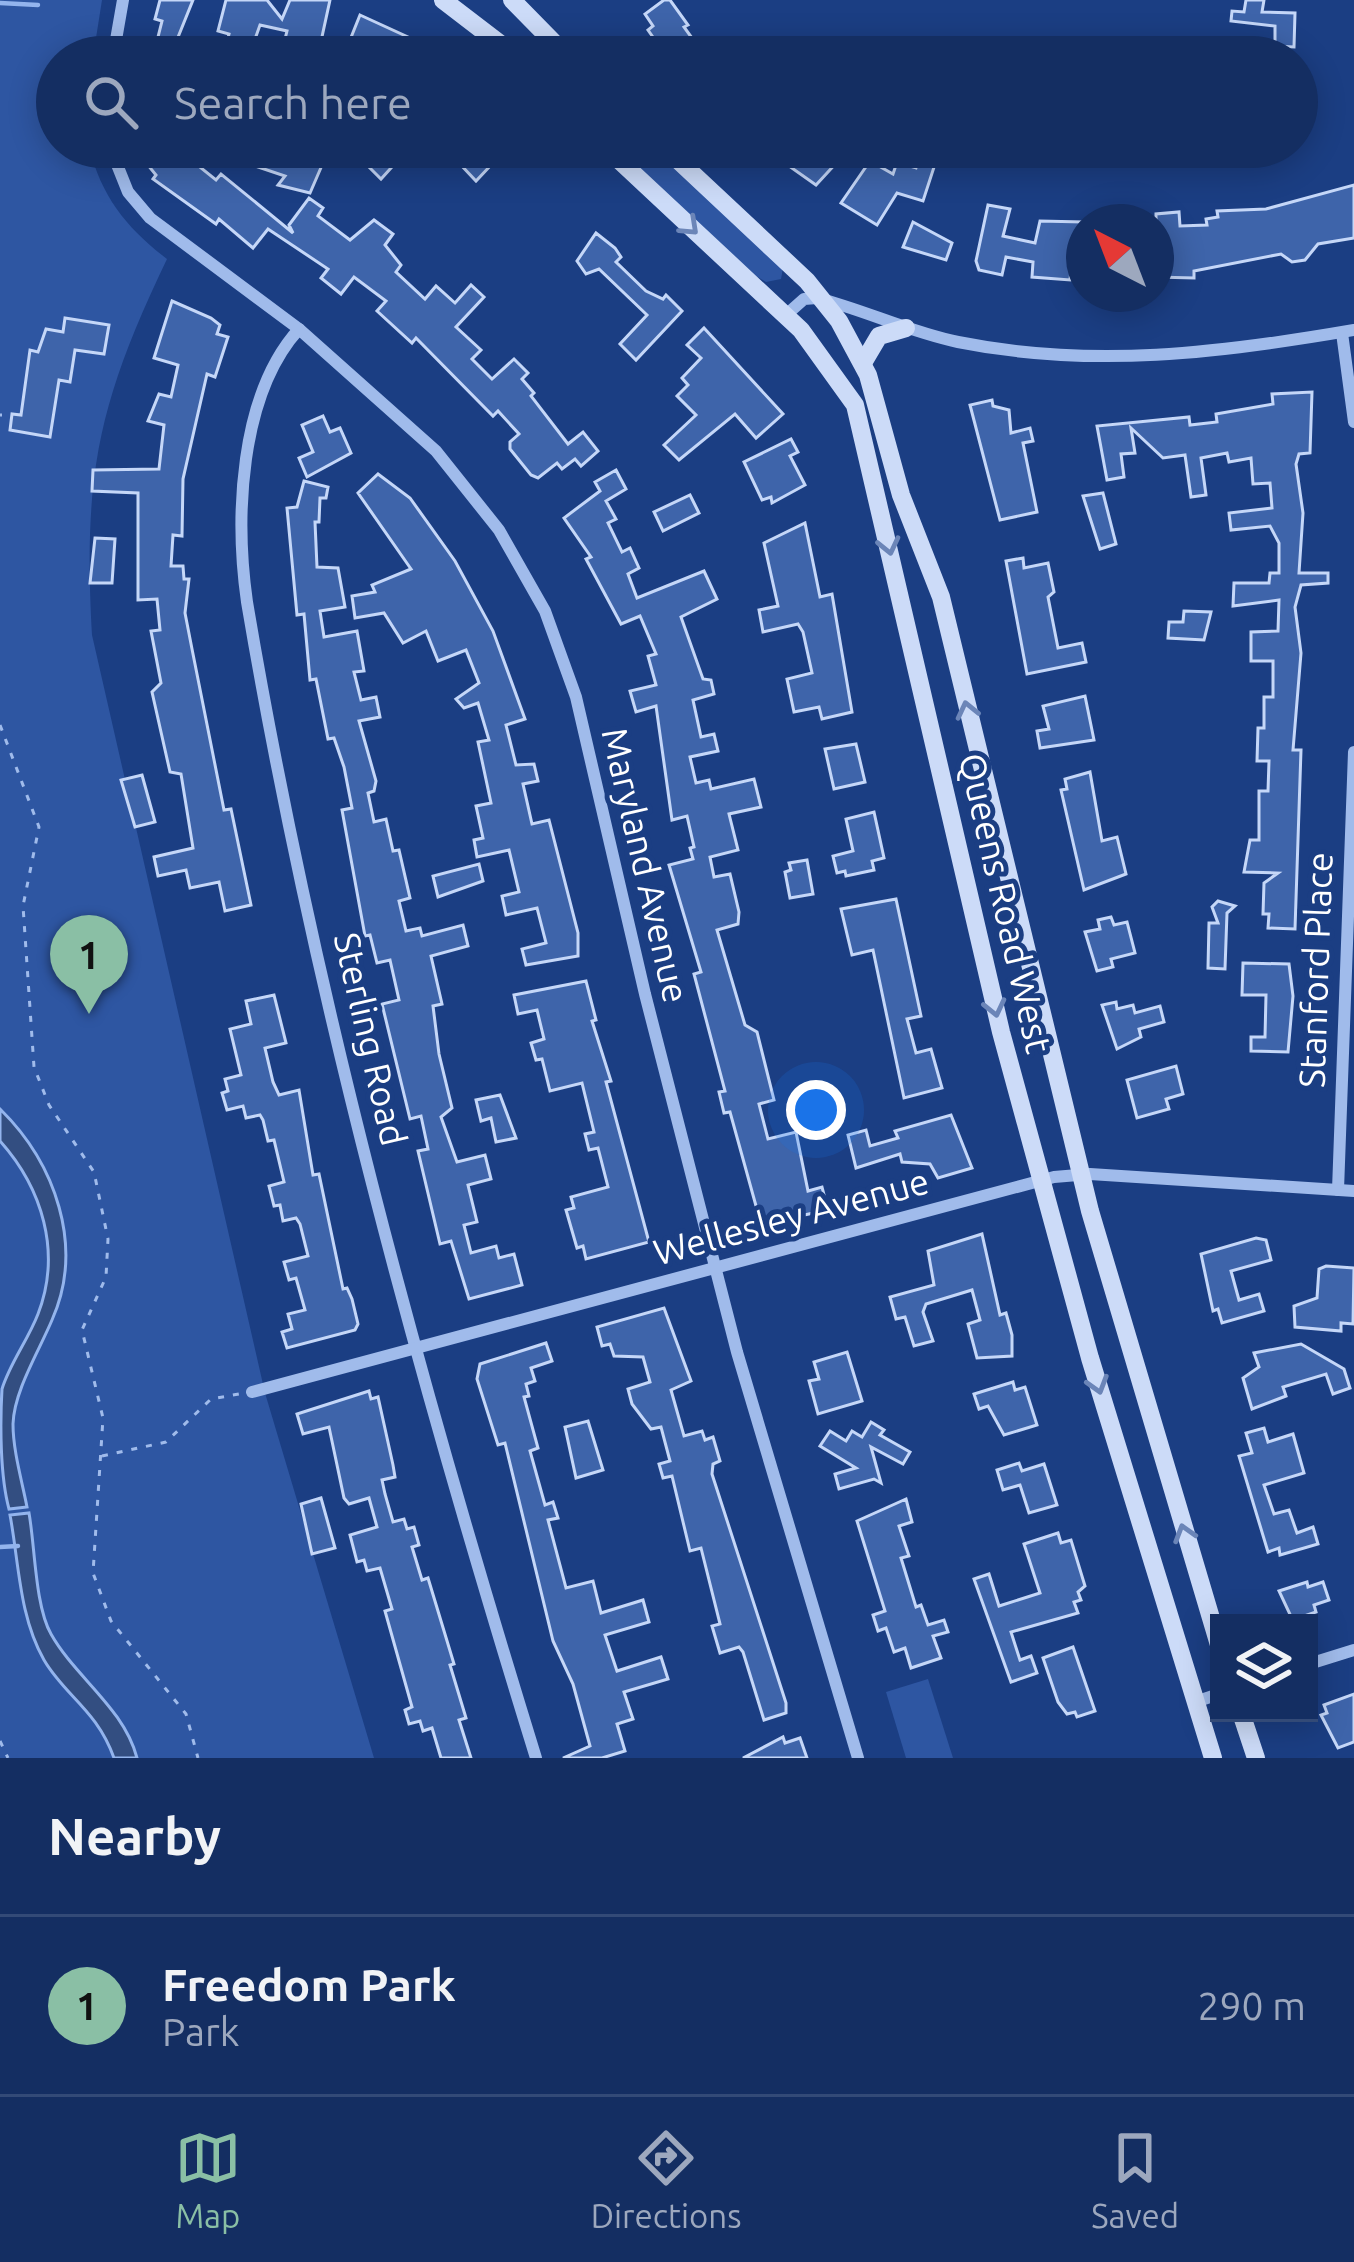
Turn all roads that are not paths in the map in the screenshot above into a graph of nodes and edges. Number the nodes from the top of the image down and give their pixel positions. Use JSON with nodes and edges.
{"nodes":[{"id":1,"x":123,"y":0,"type":"edge"},
{"id":2,"x":443,"y":0,"type":"edge"},
{"id":3,"x":468,"y":0,"type":"edge"},
{"id":4,"x":512,"y":0,"type":"edge"},
{"id":5,"x":117,"y":36,"type":"edge"},
{"id":6,"x":488,"y":36,"type":"edge"},
{"id":7,"x":495,"y":36,"type":"edge"},
{"id":8,"x":547,"y":36,"type":"edge"},
{"id":9,"x":120,"y":168,"type":"edge"},
{"id":10,"x":628,"y":168,"type":"edge"},
{"id":11,"x":686,"y":168,"type":"edge"},
{"id":12,"x":823,"y":299,"type":"junction"},
{"id":13,"x":786,"y":315,"type":"junction"},
{"id":14,"x":906,"y":328,"type":"junction"},
{"id":15,"x":299,"y":329,"type":"junction"},
{"id":16,"x":1348,"y":331,"type":"edge"},
{"id":17,"x":863,"y":363,"type":"junction"},
{"id":18,"x":1354,"y":422,"type":"edge"},
{"id":19,"x":1354,"y":752,"type":"edge"},
{"id":20,"x":1080,"y":1174,"type":"junction"},
{"id":21,"x":1040,"y":1180,"type":"junction"},
{"id":22,"x":1338,"y":1190,"type":"junction"},
{"id":23,"x":1354,"y":1191,"type":"edge"},
{"id":24,"x":715,"y":1267,"type":"junction"},
{"id":25,"x":417,"y":1348,"type":"junction"},
{"id":26,"x":252,"y":1392,"type":"road end"},
{"id":27,"x":1210,"y":1615,"type":"edge"},
{"id":28,"x":1354,"y":1650,"type":"edge"},
{"id":29,"x":1318,"y":1661,"type":"edge"},
{"id":30,"x":1210,"y":1697,"type":"edge"},
{"id":31,"x":1195,"y":1702,"type":"junction"},
{"id":32,"x":1244,"y":1722,"type":"edge"},
{"id":33,"x":536,"y":1758,"type":"edge"},
{"id":34,"x":858,"y":1758,"type":"edge"},
{"id":35,"x":1213,"y":1758,"type":"edge"},
{"id":36,"x":1256,"y":1758,"type":"edge"}],
"edges":[{"from":1,"to":5,"type":"street"},
{"from":2,"to":6,"type":"street"},
{"from":3,"to":7,"type":"street"},
{"from":4,"to":8,"type":"street"},
{"from":9,"to":15,"type":"street","name":"Maryland Avenue"},
{"from":10,"to":13,"type":"street","name":"Queens Road West","one_way":true},
{"from":11,"to":12,"type":"street","name":"Queens Road West"},
{"from":12,"to":13,"type":"street"},
{"from":12,"to":14,"type":"street"},
{"from":12,"to":17,"type":"street","name":"Queens Road West"},
{"from":13,"to":21,"type":"street","name":"Queens Road West","one_way":true},
{"from":14,"to":16,"type":"street"},
{"from":14,"to":17,"type":"street"},
{"from":15,"to":24,"type":"street","name":"Maryland Avenue"},
{"from":15,"to":25,"type":"street","name":"Sterling Road"},
{"from":16,"to":18,"type":"street"},
{"from":20,"to":17,"type":"street","name":"Queens Road West","one_way":true},
{"from":19,"to":22,"type":"street","name":"Stanford Place"},
{"from":20,"to":21,"type":"street","name":"Wellesley Avenue"},
{"from":20,"to":22,"type":"street","name":"Wellesley Avenue"},
{"from":27,"to":20,"type":"street","name":"Queens Road West","one_way":true},
{"from":21,"to":24,"type":"street","name":"Wellesley Avenue"},
{"from":21,"to":31,"type":"street","name":"Queens Road West","one_way":true},
{"from":22,"to":23,"type":"street","name":"Wellesley Avenue"},
{"from":24,"to":25,"type":"street","name":"Wellesley Avenue"},
{"from":24,"to":34,"type":"street","name":"Maryland Avenue"},
{"from":25,"to":26,"type":"street","name":"Wellesley Avenue"},
{"from":25,"to":33,"type":"street","name":"Sterling Road"},
{"from":28,"to":29,"type":"street"},
{"from":30,"to":31,"type":"street"},
{"from":31,"to":35,"type":"street","name":"Queens Road West"},
{"from":32,"to":36,"type":"street"}]}
